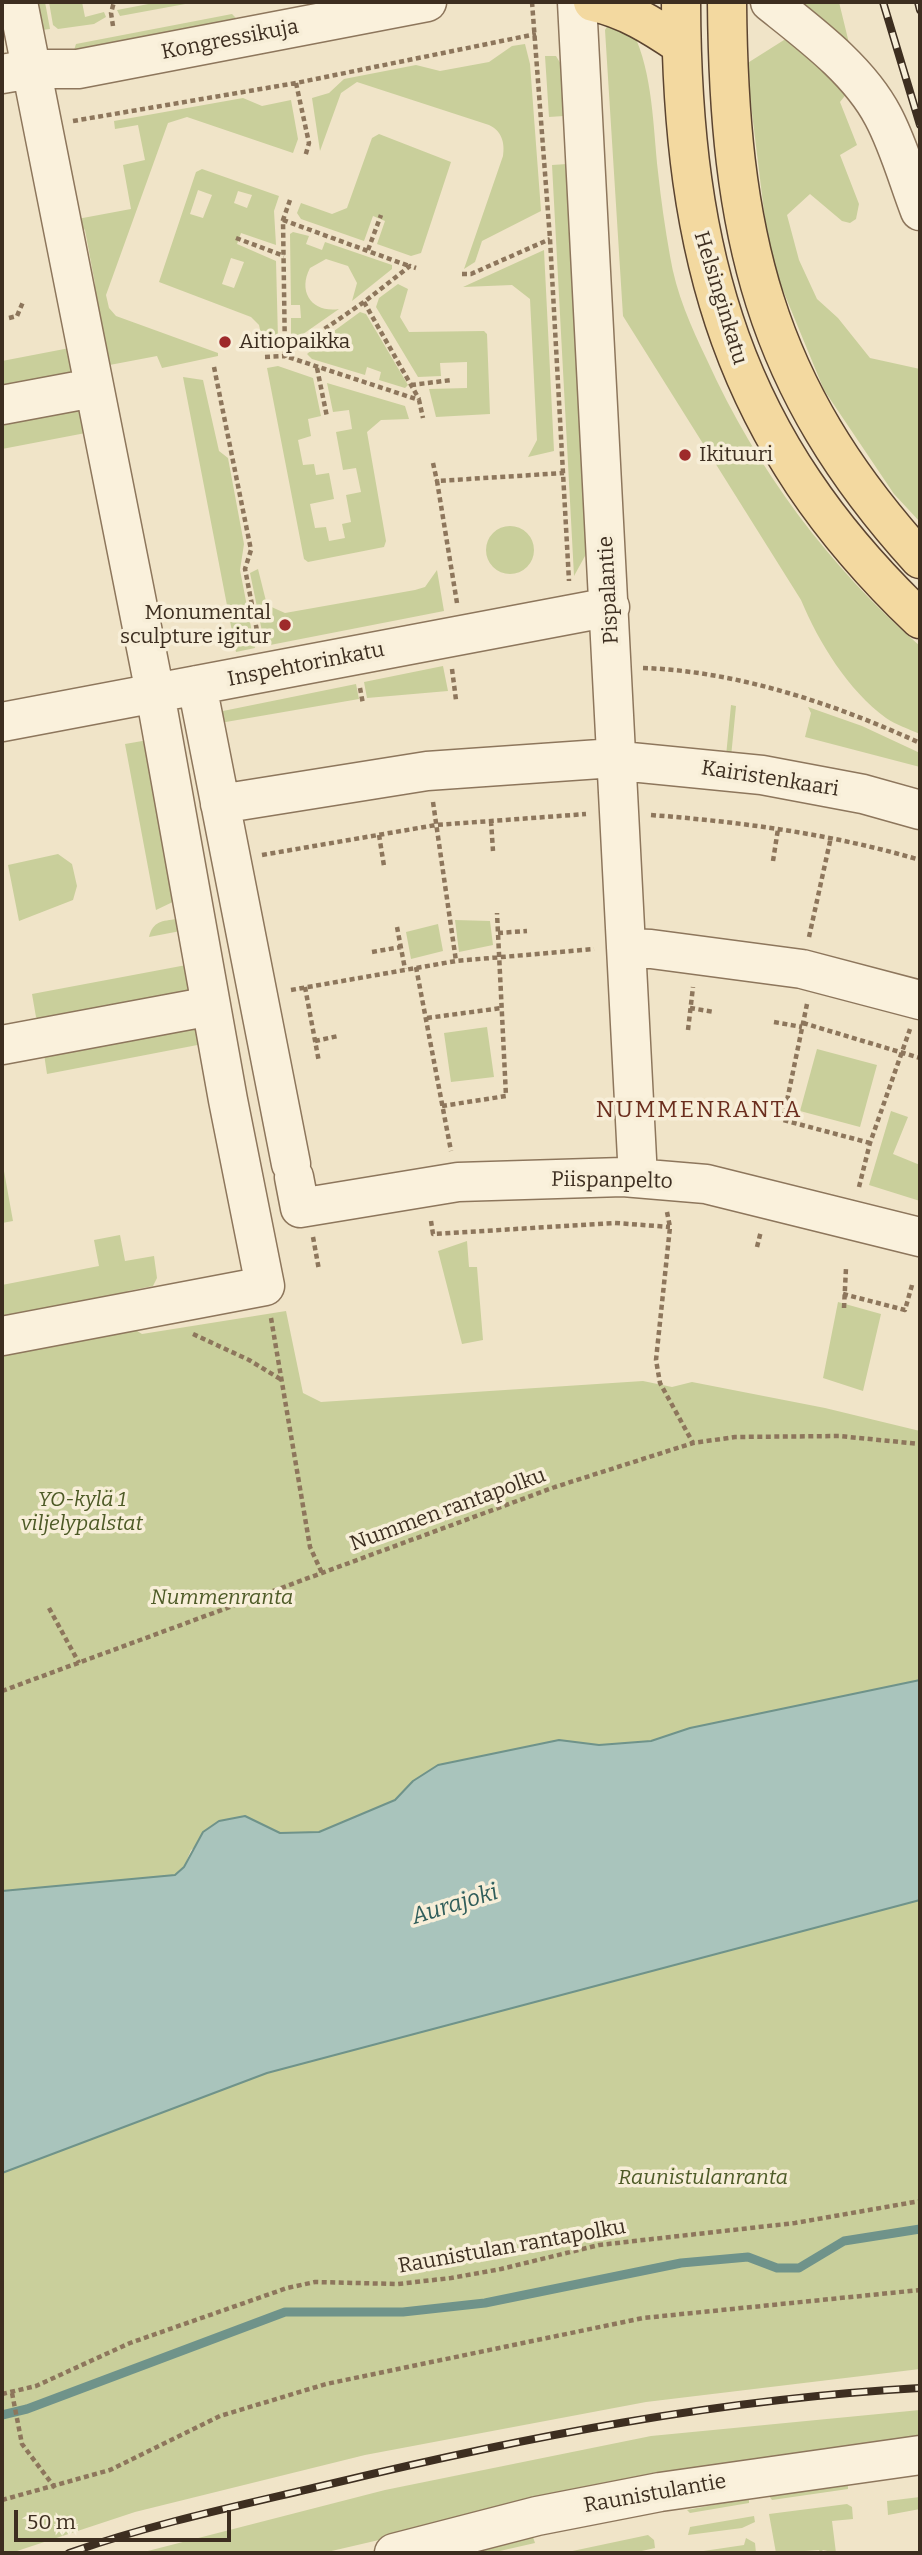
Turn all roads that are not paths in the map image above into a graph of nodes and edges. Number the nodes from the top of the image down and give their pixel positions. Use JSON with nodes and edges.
{"nodes":[{"id":1,"x":427,"y":2,"type":"edge"},
{"id":2,"x":577,"y":2,"type":"edge"},
{"id":3,"x":593,"y":2,"type":"edge"},
{"id":4,"x":681,"y":2,"type":"edge"},
{"id":5,"x":727,"y":2,"type":"edge"},
{"id":6,"x":770,"y":2,"type":"edge"},
{"id":7,"x":15,"y":3,"type":"edge"},
{"id":8,"x":342,"y":10,"type":"edge"},
{"id":9,"x":273,"y":16,"type":"edge"},
{"id":10,"x":681,"y":45,"type":"junction"},
{"id":11,"x":17,"y":72,"type":"edge"},
{"id":12,"x":920,"y":211,"type":"edge"},
{"id":13,"x":93,"y":388,"type":"junction"},
{"id":14,"x":2,"y":405,"type":"edge"},
{"id":15,"x":920,"y":559,"type":"edge"},
{"id":16,"x":610,"y":607,"type":"junction"},
{"id":17,"x":920,"y":619,"type":"edge"},
{"id":18,"x":197,"y":685,"type":"junction"},
{"id":19,"x":155,"y":693,"type":"junction"},
{"id":20,"x":2,"y":722,"type":"edge"},
{"id":21,"x":618,"y":759,"type":"junction"},
{"id":22,"x":220,"y":804,"type":"junction"},
{"id":23,"x":920,"y":810,"type":"edge"},
{"id":24,"x":626,"y":948,"type":"junction"},
{"id":25,"x":920,"y":1000,"type":"edge"},
{"id":26,"x":211,"y":1006,"type":"junction"},
{"id":27,"x":2,"y":1045,"type":"edge"},
{"id":28,"x":650,"y":1179,"type":"junction"},
{"id":29,"x":920,"y":1237,"type":"edge"},
{"id":30,"x":2,"y":1336,"type":"edge"},
{"id":31,"x":920,"y":2455,"type":"edge"},
{"id":32,"x":447,"y":2547,"type":"edge"},
{"id":33,"x":394,"y":2553,"type":"edge"}],
"edges":[{"from":1,"to":8,"type":"street","name":"Kongressikuja"},
{"from":2,"to":16,"type":"street","name":"Pispalantie"},
{"from":3,"to":10,"type":"main road"},
{"from":4,"to":10,"type":"main road","name":"Helsinginkatu"},
{"from":5,"to":15,"type":"main road","name":"Helsinginkatu"},
{"from":6,"to":12,"type":"street"},
{"from":7,"to":11,"type":"street"},
{"from":8,"to":9,"type":"street","name":"Kongressikuja"},
{"from":9,"to":11,"type":"street","name":"Kongressikuja"},
{"from":10,"to":17,"type":"main road","name":"Helsinginkatu"},
{"from":11,"to":13,"type":"street"},
{"from":13,"to":14,"type":"street"},
{"from":13,"to":19,"type":"street"},
{"from":16,"to":18,"type":"street","name":"Inspehtorinkatu"},
{"from":16,"to":21,"type":"street","name":"Pispalantie"},
{"from":18,"to":19,"type":"street","name":"Inspehtorinkatu"},
{"from":18,"to":22,"type":"street"},
{"from":19,"to":20,"type":"street","name":"Inspehtorinkatu"},
{"from":19,"to":26,"type":"street"},
{"from":21,"to":22,"type":"street","name":"Kairistenkaari"},
{"from":21,"to":23,"type":"street","name":"Kairistenkaari"},
{"from":21,"to":24,"type":"street","name":"Pispalantie"},
{"from":22,"to":28,"type":"street","name":"Piispanpelto"},
{"from":24,"to":25,"type":"street"},
{"from":24,"to":28,"type":"street","name":"Pispalantie"},
{"from":26,"to":27,"type":"street"},
{"from":26,"to":30,"type":"street"},
{"from":28,"to":29,"type":"street","name":"Piispanpelto"},
{"from":31,"to":32,"type":"street","name":"Raunistulantie"},
{"from":32,"to":33,"type":"street","name":"Raunistulantie"}]}
